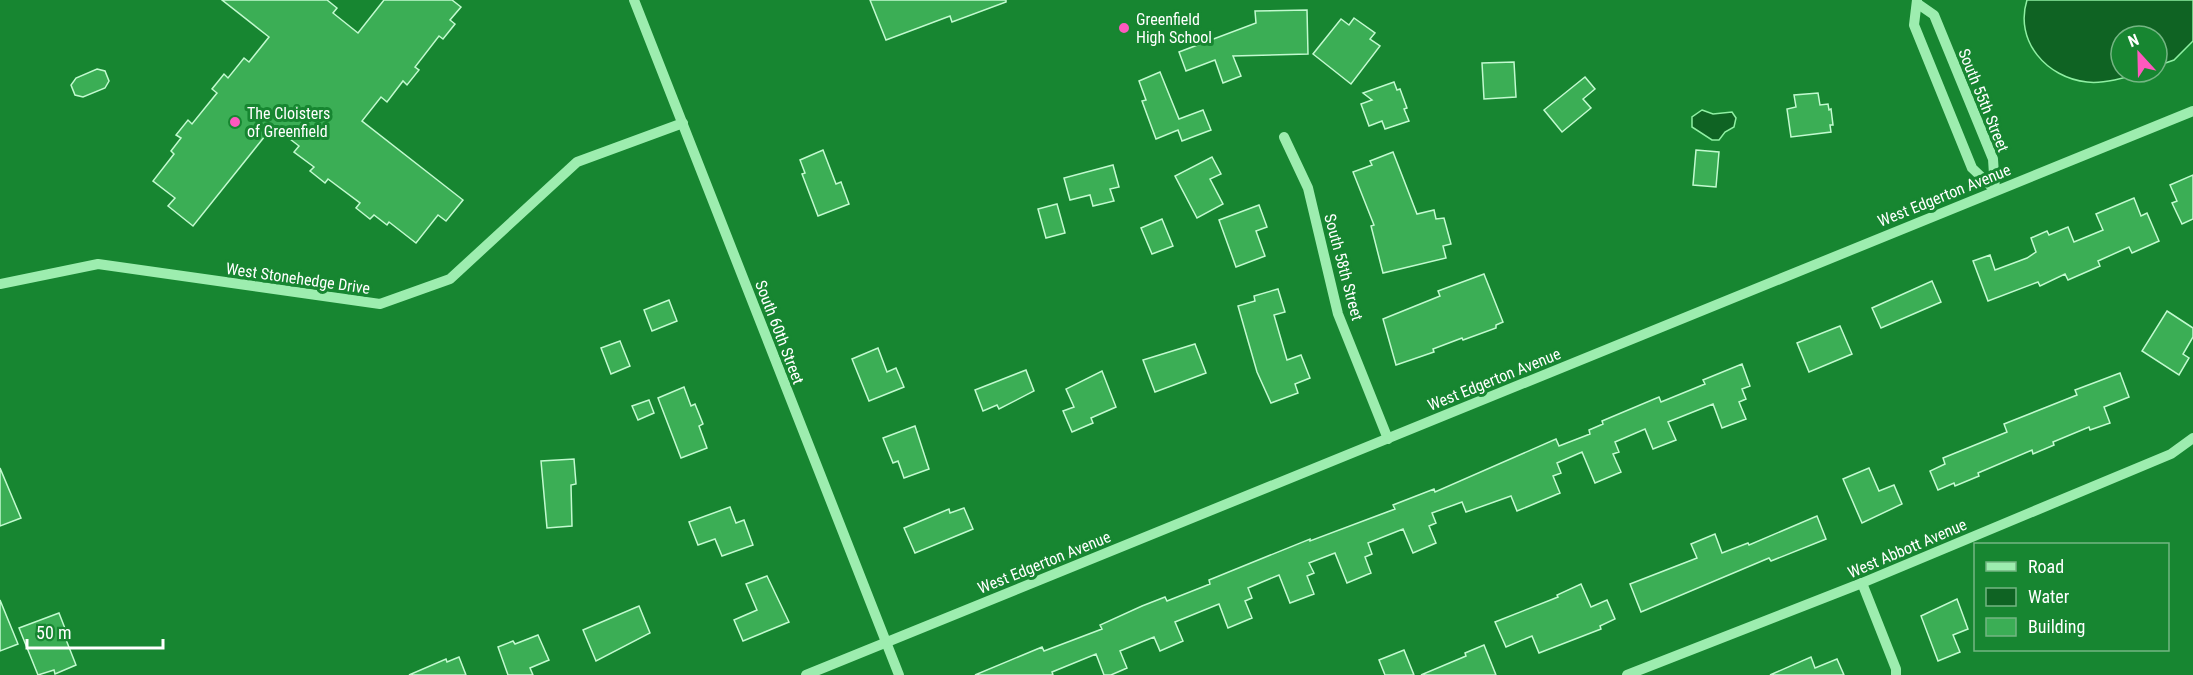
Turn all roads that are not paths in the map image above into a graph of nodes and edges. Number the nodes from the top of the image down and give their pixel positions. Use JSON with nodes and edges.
{"nodes":[{"id":1,"x":634,"y":0,"type":"edge"},
{"id":2,"x":1917,"y":2,"type":"edge"},
{"id":3,"x":2193,"y":111,"type":"edge"},
{"id":4,"x":682,"y":123,"type":"junction"},
{"id":5,"x":1284,"y":137,"type":"dead end"},
{"id":6,"x":1995,"y":190,"type":"junction"},
{"id":7,"x":0,"y":284,"type":"edge"},
{"id":8,"x":2193,"y":438,"type":"edge"},
{"id":9,"x":1388,"y":439,"type":"junction"},
{"id":10,"x":1862,"y":583,"type":"junction"},
{"id":11,"x":886,"y":642,"type":"junction"},
{"id":12,"x":806,"y":675,"type":"edge"},
{"id":13,"x":898,"y":675,"type":"edge"},
{"id":14,"x":1627,"y":675,"type":"edge"},
{"id":15,"x":1896,"y":675,"type":"edge"}],
"edges":[{"from":1,"to":4,"type":"street","name":"South 60th Street"},
{"from":2,"to":6,"type":"street","name":"South 55th Street"},
{"from":2,"to":6,"type":"street","name":"South 55th Street"},
{"from":3,"to":6,"type":"street","name":"West Edgerton Avenue"},
{"from":4,"to":7,"type":"street","name":"West Stonehedge Drive"},
{"from":4,"to":11,"type":"street","name":"South 60th Street"},
{"from":5,"to":9,"type":"street","name":"South 58th Street"},
{"from":6,"to":9,"type":"street","name":"West Edgerton Avenue"},
{"from":8,"to":10,"type":"street","name":"West Abbott Avenue"},
{"from":9,"to":11,"type":"street","name":"West Edgerton Avenue"},
{"from":10,"to":14,"type":"street","name":"West Abbott Avenue"},
{"from":10,"to":15,"type":"street"},
{"from":11,"to":12,"type":"street","name":"West Edgerton Avenue"},
{"from":11,"to":13,"type":"street","name":"South 60th Street"}]}
